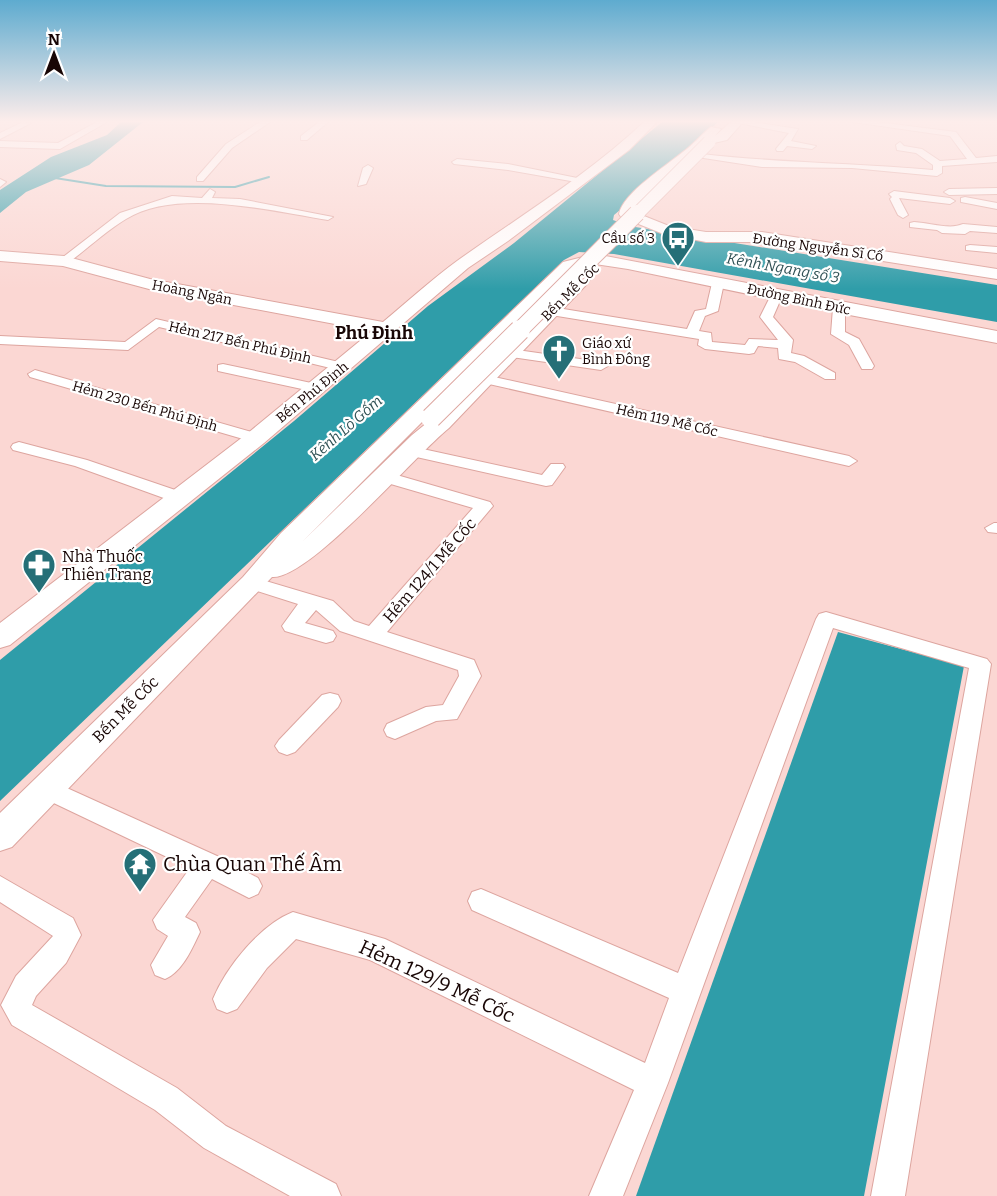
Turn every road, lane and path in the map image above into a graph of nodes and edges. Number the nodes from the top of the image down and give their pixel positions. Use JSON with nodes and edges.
{"nodes":[{"id":1,"x":364,"y":178,"type":"edge"},
{"id":2,"x":570,"y":178,"type":"edge"},
{"id":3,"x":585,"y":178,"type":"edge"},
{"id":4,"x":657,"y":178,"type":"edge"},
{"id":5,"x":675,"y":178,"type":"edge"},
{"id":6,"x":678,"y":178,"type":"edge"},
{"id":7,"x":938,"y":178,"type":"edge"},
{"id":8,"x":582,"y":180,"type":"junction"},
{"id":9,"x":361,"y":184,"type":"dead end"},
{"id":10,"x":997,"y":191,"type":"edge"},
{"id":11,"x":950,"y":200,"type":"junction"},
{"id":12,"x":997,"y":206,"type":"edge"},
{"id":13,"x":903,"y":215,"type":"dead end"},
{"id":14,"x":328,"y":217,"type":"dead end"},
{"id":15,"x":641,"y":219,"type":"junction"},
{"id":16,"x":914,"y":225,"type":"dead end"},
{"id":17,"x":963,"y":227,"type":"junction"},
{"id":18,"x":945,"y":230,"type":"junction"},
{"id":19,"x":992,"y":232,"type":"edge"},
{"id":20,"x":932,"y":240,"type":"dead end"},
{"id":21,"x":970,"y":248,"type":"dead end"},
{"id":22,"x":997,"y":250,"type":"edge"},
{"id":23,"x":0,"y":256,"type":"edge"},
{"id":24,"x":602,"y":259,"type":"junction"},
{"id":25,"x":64,"y":261,"type":"junction"},
{"id":26,"x":997,"y":274,"type":"edge"},
{"id":27,"x":718,"y":283,"type":"junction"},
{"id":28,"x":777,"y":294,"type":"junction"},
{"id":29,"x":839,"y":308,"type":"junction"},
{"id":30,"x":551,"y":311,"type":"junction"},
{"id":31,"x":385,"y":328,"type":"junction"},
{"id":32,"x":692,"y":333,"type":"junction"},
{"id":33,"x":997,"y":337,"type":"edge"},
{"id":34,"x":0,"y":340,"type":"edge"},
{"id":35,"x":785,"y":344,"type":"junction"},
{"id":36,"x":510,"y":352,"type":"junction"},
{"id":37,"x":601,"y":366,"type":"dead end"},
{"id":38,"x":867,"y":366,"type":"dead end"},
{"id":39,"x":343,"y":367,"type":"junction"},
{"id":40,"x":223,"y":368,"type":"dead end"},
{"id":41,"x":35,"y":374,"type":"dead end"},
{"id":42,"x":830,"y":376,"type":"dead end"},
{"id":43,"x":485,"y":379,"type":"junction"},
{"id":44,"x":316,"y":388,"type":"junction"},
{"id":45,"x":256,"y":438,"type":"junction"},
{"id":46,"x":410,"y":441,"type":"junction"},
{"id":47,"x":19,"y":447,"type":"dead end"},
{"id":48,"x":849,"y":461,"type":"dead end"},
{"id":49,"x":557,"y":467,"type":"dead end"},
{"id":50,"x":383,"y":477,"type":"junction"},
{"id":51,"x":178,"y":497,"type":"junction"},
{"id":52,"x":347,"y":500,"type":"junction"},
{"id":53,"x":252,"y":583,"type":"junction"},
{"id":54,"x":311,"y":602,"type":"junction"},
{"id":55,"x":374,"y":634,"type":"junction"},
{"id":56,"x":326,"y":636,"type":"dead end"},
{"id":57,"x":0,"y":638,"type":"edge"},
{"id":58,"x":330,"y":701,"type":"dead end"},
{"id":59,"x":395,"y":730,"type":"dead end"},
{"id":60,"x":287,"y":746,"type":"dead end"},
{"id":61,"x":47,"y":789,"type":"junction"},
{"id":62,"x":0,"y":836,"type":"edge"},
{"id":63,"x":208,"y":864,"type":"junction"},
{"id":64,"x":249,"y":886,"type":"dead end"},
{"id":65,"x":0,"y":888,"type":"edge"},
{"id":66,"x":481,"y":901,"type":"dead end"},
{"id":67,"x":165,"y":965,"type":"dead end"},
{"id":68,"x":686,"y":991,"type":"junction"},
{"id":69,"x":227,"y":999,"type":"dead end"},
{"id":70,"x":653,"y":1083,"type":"junction"},
{"id":71,"x":324,"y":1196,"type":"edge"},
{"id":72,"x":606,"y":1196,"type":"edge"},
{"id":73,"x":888,"y":1196,"type":"edge"}],
"edges":[{"from":1,"to":9,"type":"street"},
{"from":2,"to":8,"type":"street"},
{"from":3,"to":8,"type":"street","name":"Bến Phú Định"},
{"from":4,"to":15,"type":"street"},
{"from":5,"to":46,"type":"street","name":"Bến Mễ Cốc","bridge":true},
{"from":6,"to":15,"type":"street"},
{"from":7,"to":11,"type":"street"},
{"from":8,"to":31,"type":"street","name":"Bến Phú Định"},
{"from":10,"to":11,"type":"street"},
{"from":11,"to":12,"type":"street"},
{"from":11,"to":13,"type":"street"},
{"from":11,"to":17,"type":"street"},
{"from":14,"to":25,"type":"street"},
{"from":15,"to":26,"type":"street","name":"Đường Nguyễn Sĩ Cố"},
{"from":16,"to":18,"type":"street"},
{"from":17,"to":18,"type":"street"},
{"from":17,"to":19,"type":"street"},
{"from":18,"to":20,"type":"street"},
{"from":21,"to":22,"type":"street"},
{"from":23,"to":25,"type":"street","name":"Hoàng Ngân"},
{"from":24,"to":27,"type":"street","name":"Đường Bình Đức"},
{"from":24,"to":30,"type":"street","name":"Bến Mễ Cốc"},
{"from":24,"to":46,"type":"street","name":"Bến Mễ Cốc"},
{"from":25,"to":31,"type":"street","name":"Hoàng Ngân"},
{"from":27,"to":28,"type":"street","name":"Đường Bình Đức"},
{"from":27,"to":32,"type":"street"},
{"from":28,"to":29,"type":"street","name":"Đường Bình Đức"},
{"from":28,"to":35,"type":"street"},
{"from":29,"to":33,"type":"street","name":"Đường Bình Đức"},
{"from":29,"to":38,"type":"street"},
{"from":30,"to":32,"type":"street"},
{"from":30,"to":36,"type":"street","name":"Bến Mễ Cốc"},
{"from":31,"to":39,"type":"street","name":"Bến Phú Định"},
{"from":32,"to":35,"type":"street"},
{"from":34,"to":39,"type":"street","name":"Hẻm 217 Bến Phú Định"},
{"from":35,"to":42,"type":"street"},
{"from":36,"to":37,"type":"street"},
{"from":36,"to":43,"type":"street","name":"Bến Mễ Cốc"},
{"from":39,"to":44,"type":"street","name":"Bến Phú Định"},
{"from":40,"to":44,"type":"street"},
{"from":41,"to":45,"type":"street","name":"Hẻm 230 Bến Phú Định"},
{"from":43,"to":46,"type":"street","name":"Bến Mễ Cốc"},
{"from":43,"to":48,"type":"street","name":"Hẻm 119 Mễ Cốc"},
{"from":44,"to":45,"type":"street","name":"Bến Phú Định"},
{"from":45,"to":51,"type":"street","name":"Bến Phú Định"},
{"from":46,"to":49,"type":"street"},
{"from":46,"to":50,"type":"street","name":"Bến Mễ Cốc"},
{"from":46,"to":52,"type":"street","name":"Bến Mễ Cốc"},
{"from":47,"to":51,"type":"street"},
{"from":50,"to":52,"type":"street","name":"Bến Mễ Cốc"},
{"from":50,"to":55,"type":"street","name":"Hẻm 124/1 Mễ Cốc"},
{"from":51,"to":57,"type":"street","name":"Bến Phú Định"},
{"from":52,"to":53,"type":"street","name":"Bến Mễ Cốc"},
{"from":53,"to":54,"type":"street"},
{"from":53,"to":61,"type":"street","name":"Bến Mễ Cốc"},
{"from":54,"to":55,"type":"street"},
{"from":54,"to":56,"type":"street"},
{"from":55,"to":59,"type":"street"},
{"from":58,"to":60,"type":"street"},
{"from":61,"to":62,"type":"street","name":"Bến Mễ Cốc"},
{"from":61,"to":63,"type":"street"},
{"from":63,"to":64,"type":"street"},
{"from":63,"to":67,"type":"street"},
{"from":65,"to":71,"type":"street"},
{"from":66,"to":68,"type":"street"},
{"from":68,"to":70,"type":"street"},
{"from":68,"to":73,"type":"street"},
{"from":69,"to":70,"type":"street","name":"Hẻm 129/9 Mễ Cốc"},
{"from":70,"to":72,"type":"street"}]}
